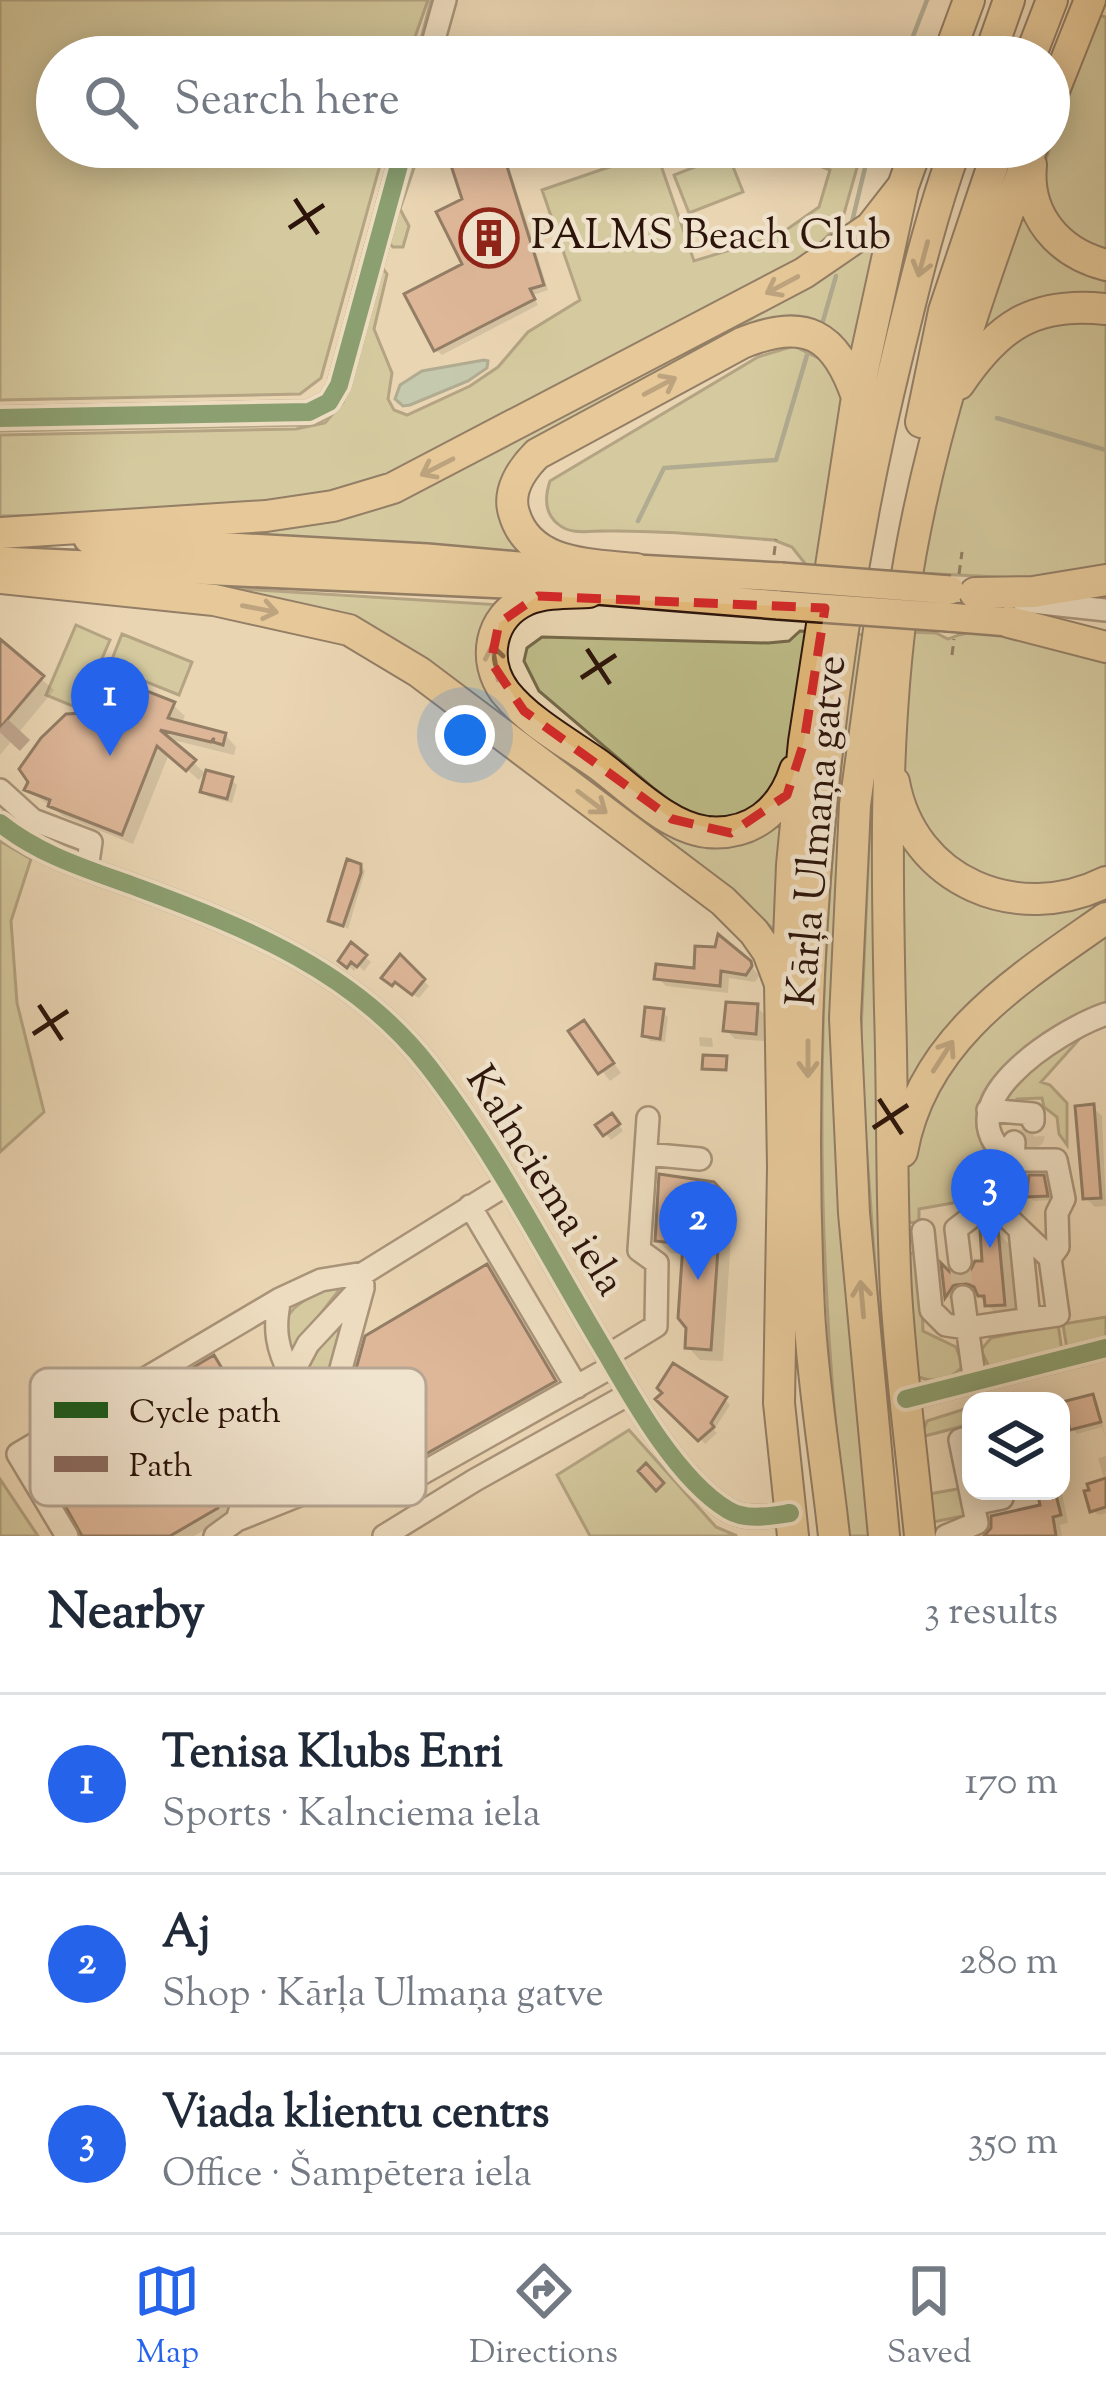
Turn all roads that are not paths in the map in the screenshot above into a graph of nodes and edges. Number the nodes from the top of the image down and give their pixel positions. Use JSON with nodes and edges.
{"nodes":[{"id":1,"x":445,"y":0,"type":"edge"},
{"id":2,"x":969,"y":0,"type":"edge"},
{"id":3,"x":1010,"y":0,"type":"edge"},
{"id":4,"x":1052,"y":0,"type":"edge"},
{"id":5,"x":1090,"y":0,"type":"edge"},
{"id":6,"x":435,"y":36,"type":"edge"},
{"id":7,"x":956,"y":36,"type":"edge"},
{"id":8,"x":996,"y":36,"type":"edge"},
{"id":9,"x":1038,"y":36,"type":"edge"},
{"id":10,"x":1070,"y":51,"type":"edge"},
{"id":11,"x":398,"y":168,"type":"edge"},
{"id":12,"x":909,"y":168,"type":"edge"},
{"id":13,"x":950,"y":168,"type":"edge"},
{"id":14,"x":992,"y":168,"type":"edge"},
{"id":15,"x":1026,"y":168,"type":"edge"},
{"id":16,"x":1032,"y":168,"type":"edge"},
{"id":17,"x":903,"y":186,"type":"junction"},
{"id":18,"x":1106,"y":265,"type":"edge"},
{"id":19,"x":1106,"y":309,"type":"edge"},
{"id":20,"x":857,"y":398,"type":"junction"},
{"id":21,"x":0,"y":418,"type":"edge"},
{"id":22,"x":939,"y":422,"type":"junction"},
{"id":23,"x":0,"y":534,"type":"edge"},
{"id":24,"x":0,"y":561,"type":"edge"},
{"id":25,"x":636,"y":568,"type":"junction"},
{"id":26,"x":0,"y":578,"type":"edge"},
{"id":27,"x":1106,"y":580,"type":"edge"},
{"id":28,"x":778,"y":581,"type":"junction"},
{"id":29,"x":590,"y":592,"type":"junction"},
{"id":30,"x":957,"y":602,"type":"junction"},
{"id":31,"x":1106,"y":610,"type":"edge"},
{"id":32,"x":1009,"y":622,"type":"junction"},
{"id":33,"x":1106,"y":632,"type":"edge"},
{"id":34,"x":1106,"y":646,"type":"edge"},
{"id":35,"x":890,"y":728,"type":"junction"},
{"id":36,"x":804,"y":742,"type":"junction"},
{"id":37,"x":0,"y":790,"type":"edge"},
{"id":38,"x":0,"y":823,"type":"edge"},
{"id":39,"x":87,"y":868,"type":"junction"},
{"id":40,"x":1106,"y":882,"type":"edge"},
{"id":41,"x":1106,"y":918,"type":"edge"},
{"id":42,"x":1106,"y":1014,"type":"edge"},
{"id":43,"x":783,"y":1048,"type":"junction"},
{"id":44,"x":988,"y":1110,"type":"junction"},
{"id":45,"x":648,"y":1118,"type":"dead end"},
{"id":46,"x":1033,"y":1121,"type":"dead end"},
{"id":47,"x":1007,"y":1150,"type":"junction"},
{"id":48,"x":646,"y":1154,"type":"junction"},
{"id":49,"x":700,"y":1159,"type":"dead end"},
{"id":50,"x":506,"y":1185,"type":"junction"},
{"id":51,"x":470,"y":1206,"type":"junction"},
{"id":52,"x":983,"y":1208,"type":"junction"},
{"id":53,"x":903,"y":1223,"type":"junction"},
{"id":54,"x":956,"y":1229,"type":"junction"},
{"id":55,"x":1020,"y":1230,"type":"junction"},
{"id":56,"x":1050,"y":1258,"type":"junction"},
{"id":57,"x":960,"y":1262,"type":"tunnel mouth"},
{"id":58,"x":364,"y":1280,"type":"junction"},
{"id":59,"x":896,"y":1294,"type":"junction"},
{"id":60,"x":963,"y":1297,"type":"tunnel mouth"},
{"id":61,"x":280,"y":1299,"type":"junction"},
{"id":62,"x":782,"y":1303,"type":"junction"},
{"id":63,"x":1030,"y":1319,"type":"junction"},
{"id":64,"x":967,"y":1328,"type":"junction"},
{"id":65,"x":1106,"y":1348,"type":"edge"},
{"id":66,"x":610,"y":1361,"type":"junction"},
{"id":67,"x":163,"y":1368,"type":"edge"},
{"id":68,"x":284,"y":1368,"type":"edge"},
{"id":69,"x":298,"y":1368,"type":"edge"},
{"id":70,"x":341,"y":1368,"type":"edge"},
{"id":71,"x":975,"y":1383,"type":"junction"},
{"id":72,"x":577,"y":1387,"type":"junction"},
{"id":73,"x":629,"y":1394,"type":"junction"},
{"id":74,"x":906,"y":1400,"type":"junction"},
{"id":75,"x":30,"y":1447,"type":"edge"},
{"id":76,"x":876,"y":1458,"type":"junction"},
{"id":77,"x":426,"y":1470,"type":"edge"},
{"id":78,"x":30,"y":1474,"type":"edge"},
{"id":79,"x":972,"y":1500,"type":"edge"},
{"id":80,"x":992,"y":1500,"type":"edge"},
{"id":81,"x":973,"y":1504,"type":"junction"},
{"id":82,"x":49,"y":1506,"type":"edge"},
{"id":83,"x":241,"y":1506,"type":"edge"},
{"id":84,"x":278,"y":1506,"type":"edge"},
{"id":85,"x":237,"y":1520,"type":"junction"},
{"id":86,"x":791,"y":1524,"type":"edge"},
{"id":87,"x":923,"y":1530,"type":"edge"},
{"id":88,"x":67,"y":1536,"type":"edge"},
{"id":89,"x":215,"y":1536,"type":"edge"},
{"id":90,"x":384,"y":1536,"type":"edge"},
{"id":91,"x":817,"y":1536,"type":"edge"},
{"id":92,"x":834,"y":1536,"type":"edge"},
{"id":93,"x":884,"y":1536,"type":"edge"},
{"id":94,"x":946,"y":1536,"type":"edge"}],
"edges":[{"from":1,"to":6,"type":"street"},
{"from":2,"to":7,"type":"highway"},
{"from":3,"to":8,"type":"highway"},
{"from":4,"to":9,"type":"highway"},
{"from":5,"to":10,"type":"highway"},
{"from":11,"to":21,"type":"street"},
{"from":12,"to":17,"type":"highway"},
{"from":13,"to":92,"type":"highway","name":"Kārļa Ulmaņa gatve","one_way":true},
{"from":76,"to":14,"type":"highway","name":"Kārļa Ulmaņa gatve","one_way":true},
{"from":15,"to":22,"type":"highway"},
{"from":16,"to":18,"type":"highway"},
{"from":17,"to":20,"type":"highway"},
{"from":17,"to":23,"type":"highway","one_way":true},
{"from":19,"to":22,"type":"highway"},
{"from":25,"to":20,"type":"highway","one_way":true},
{"from":20,"to":36,"type":"highway"},
{"from":22,"to":35,"type":"highway"},
{"from":23,"to":25,"type":"main road"},
{"from":24,"to":29,"type":"main road"},
{"from":25,"to":28,"type":"main road"},
{"from":26,"to":43,"type":"highway","one_way":true},
{"from":27,"to":30,"type":"highway"},
{"from":28,"to":29,"type":"main road"},
{"from":28,"to":30,"type":"main road","bridge":true},
{"from":36,"to":29,"type":"highway","one_way":true},
{"from":30,"to":31,"type":"street"},
{"from":30,"to":32,"type":"main road"},
{"from":32,"to":33,"type":"street"},
{"from":32,"to":34,"type":"highway"},
{"from":35,"to":40,"type":"highway"},
{"from":35,"to":53,"type":"highway"},
{"from":36,"to":43,"type":"highway"},
{"from":37,"to":39,"type":"street"},
{"from":38,"to":39,"type":"street","name":"Kalnciema iela"},
{"from":39,"to":50,"type":"street","name":"Kalnciema iela"},
{"from":53,"to":41,"type":"highway","one_way":true},
{"from":42,"to":44,"type":"street"},
{"from":43,"to":62,"type":"highway"},
{"from":44,"to":46,"type":"street"},
{"from":44,"to":47,"type":"street"},
{"from":45,"to":48,"type":"street"},
{"from":47,"to":52,"type":"street"},
{"from":47,"to":56,"type":"street"},
{"from":48,"to":49,"type":"street"},
{"from":48,"to":66,"type":"street"},
{"from":50,"to":51,"type":"street"},
{"from":50,"to":66,"type":"street","name":"Kalnciema iela"},
{"from":51,"to":58,"type":"street"},
{"from":51,"to":72,"type":"street"},
{"from":52,"to":54,"type":"street"},
{"from":52,"to":55,"type":"street"},
{"from":53,"to":54,"type":"street"},
{"from":53,"to":59,"type":"highway"},
{"from":53,"to":64,"type":"street"},
{"from":54,"to":57,"type":"street"},
{"from":55,"to":56,"type":"street"},
{"from":55,"to":63,"type":"street"},
{"from":56,"to":63,"type":"street"},
{"from":58,"to":61,"type":"street"},
{"from":58,"to":69,"type":"street"},
{"from":58,"to":70,"type":"street"},
{"from":59,"to":74,"type":"highway"},
{"from":59,"to":76,"type":"highway"},
{"from":60,"to":64,"type":"street"},
{"from":61,"to":67,"type":"street"},
{"from":61,"to":68,"type":"street"},
{"from":62,"to":86,"type":"highway"},
{"from":62,"to":91,"type":"highway"},
{"from":63,"to":64,"type":"street"},
{"from":64,"to":71,"type":"street"},
{"from":65,"to":71,"type":"street"},
{"from":66,"to":72,"type":"street"},
{"from":66,"to":73,"type":"street","name":"Kalnciema iela"},
{"from":71,"to":74,"type":"street"},
{"from":72,"to":77,"type":"street"},
{"from":73,"to":86,"type":"street","name":"Kalnciema iela"},
{"from":73,"to":90,"type":"street"},
{"from":74,"to":87,"type":"highway"},
{"from":75,"to":78,"type":"street"},
{"from":76,"to":93,"type":"highway","name":"Kārļa Ulmaņa gatve"},
{"from":79,"to":81,"type":"street"},
{"from":80,"to":81,"type":"street"},
{"from":81,"to":94,"type":"street"},
{"from":82,"to":88,"type":"street"},
{"from":83,"to":85,"type":"street"},
{"from":84,"to":85,"type":"street"},
{"from":85,"to":89,"type":"street"}]}
